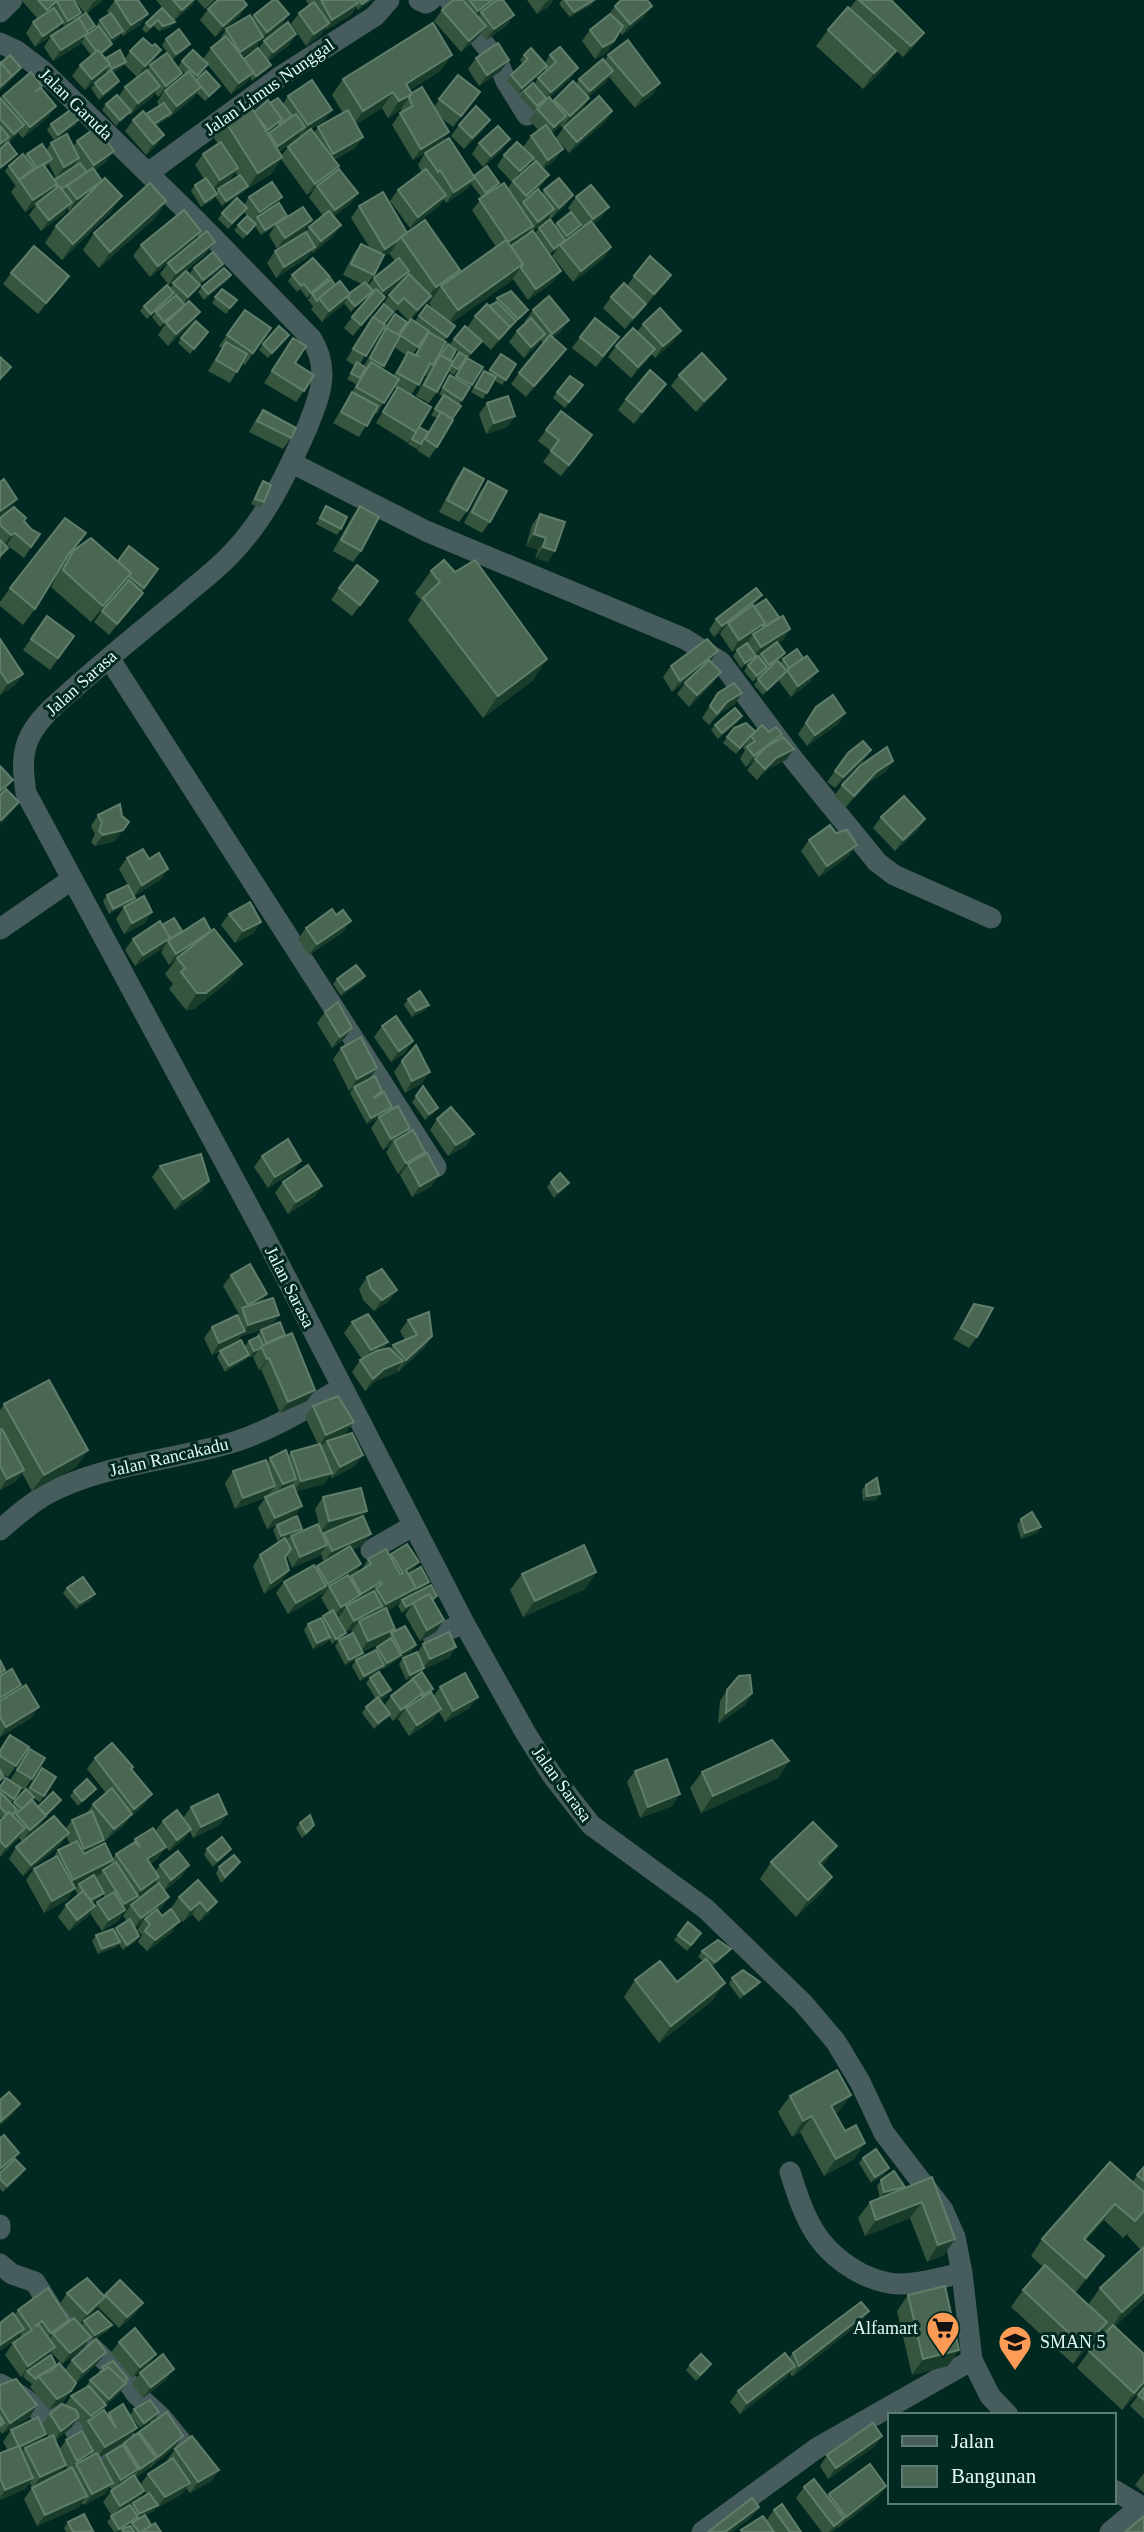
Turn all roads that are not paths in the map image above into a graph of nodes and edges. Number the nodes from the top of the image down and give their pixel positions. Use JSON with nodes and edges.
{"nodes":[{"id":1,"x":12,"y":0,"type":"edge"},
{"id":2,"x":389,"y":0,"type":"edge"},
{"id":3,"x":419,"y":0,"type":"edge"},
{"id":4,"x":431,"y":0,"type":"edge"},
{"id":5,"x":449,"y":0,"type":"edge"},
{"id":6,"x":0,"y":12,"type":"edge"},
{"id":7,"x":0,"y":43,"type":"edge"},
{"id":8,"x":527,"y":115,"type":"dead end"},
{"id":9,"x":148,"y":173,"type":"junction"},
{"id":10,"x":292,"y":463,"type":"junction"},
{"id":11,"x":108,"y":658,"type":"junction"},
{"id":12,"x":71,"y":880,"type":"junction"},
{"id":13,"x":991,"y":918,"type":"dead end"},
{"id":14,"x":0,"y":929,"type":"edge"},
{"id":15,"x":436,"y":1167,"type":"edge"},
{"id":16,"x":342,"y":1388,"type":"junction"},
{"id":17,"x":413,"y":1526,"type":"junction"},
{"id":18,"x":0,"y":1530,"type":"edge"},
{"id":19,"x":371,"y":1550,"type":"dead end"},
{"id":20,"x":464,"y":1623,"type":"junction"},
{"id":21,"x":433,"y":1637,"type":"edge"},
{"id":22,"x":790,"y":2172,"type":"dead end"},
{"id":23,"x":0,"y":2264,"type":"edge"},
{"id":24,"x":962,"y":2273,"type":"junction"},
{"id":25,"x":972,"y":2360,"type":"junction"},
{"id":26,"x":0,"y":2384,"type":"edge"},
{"id":27,"x":1006,"y":2413,"type":"edge"},
{"id":28,"x":161,"y":2417,"type":"junction"},
{"id":29,"x":198,"y":2462,"type":"edge"},
{"id":30,"x":1116,"y":2491,"type":"edge"},
{"id":31,"x":1142,"y":2507,"type":"edge"},
{"id":32,"x":702,"y":2532,"type":"edge"},
{"id":33,"x":1110,"y":2532,"type":"edge"}],
"edges":[{"from":1,"to":6,"type":"street"},
{"from":2,"to":9,"type":"street","name":"Jalan Limus Nunggal"},
{"from":3,"to":4,"type":"street"},
{"from":5,"to":8,"type":"street"},
{"from":7,"to":9,"type":"street","name":"Jalan Garuda"},
{"from":9,"to":10,"type":"street","name":"Jalan Sarasa"},
{"from":10,"to":11,"type":"street","name":"Jalan Sarasa"},
{"from":10,"to":13,"type":"street"},
{"from":11,"to":12,"type":"street","name":"Jalan Sarasa"},
{"from":11,"to":15,"type":"street"},
{"from":12,"to":14,"type":"street"},
{"from":12,"to":16,"type":"street","name":"Jalan Sarasa"},
{"from":16,"to":17,"type":"street","name":"Jalan Sarasa"},
{"from":16,"to":18,"type":"street","name":"Jalan Rancakadu"},
{"from":17,"to":19,"type":"street"},
{"from":17,"to":20,"type":"street","name":"Jalan Sarasa"},
{"from":20,"to":21,"type":"street"},
{"from":20,"to":24,"type":"street","name":"Jalan Sarasa"},
{"from":22,"to":24,"type":"street"},
{"from":23,"to":28,"type":"street"},
{"from":24,"to":25,"type":"street","name":"Jalan Sarasa"},
{"from":25,"to":27,"type":"street","name":"Jalan Sarasa"},
{"from":25,"to":32,"type":"street"},
{"from":26,"to":28,"type":"street"},
{"from":28,"to":29,"type":"street"},
{"from":30,"to":31,"type":"street"},
{"from":31,"to":33,"type":"street"}]}
